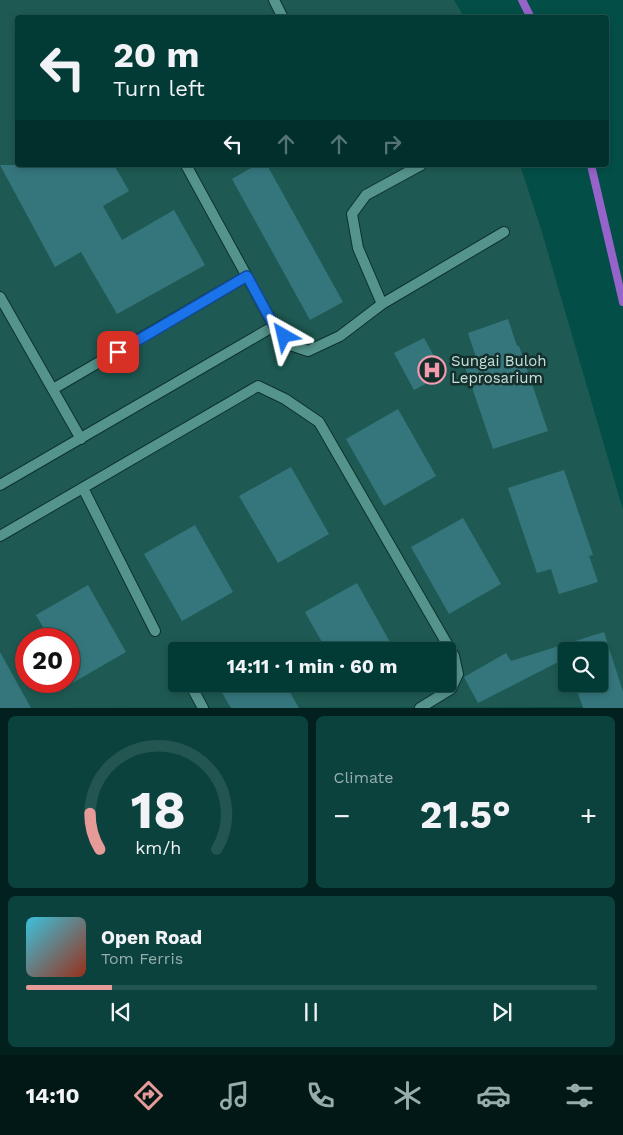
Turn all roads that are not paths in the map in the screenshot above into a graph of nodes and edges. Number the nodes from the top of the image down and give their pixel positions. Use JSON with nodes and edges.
{"nodes":[{"id":1,"x":274,"y":0,"type":"edge"},
{"id":2,"x":282,"y":15,"type":"edge"},
{"id":3,"x":187,"y":167,"type":"edge"},
{"id":4,"x":417,"y":167,"type":"edge"},
{"id":5,"x":504,"y":232,"type":"dead end"},
{"id":6,"x":247,"y":276,"type":"junction"},
{"id":7,"x":0,"y":297,"type":"edge"},
{"id":8,"x":382,"y":304,"type":"junction"},
{"id":9,"x":274,"y":326,"type":"junction"},
{"id":10,"x":53,"y":390,"type":"junction"},
{"id":11,"x":81,"y":439,"type":"junction"},
{"id":12,"x":0,"y":485,"type":"edge"},
{"id":13,"x":83,"y":488,"type":"junction"},
{"id":14,"x":0,"y":536,"type":"edge"},
{"id":15,"x":155,"y":631,"type":"dead end"},
{"id":16,"x":194,"y":692,"type":"edge"},
{"id":17,"x":203,"y":708,"type":"edge"},
{"id":18,"x":420,"y":708,"type":"edge"}],
"edges":[{"from":1,"to":2,"type":"lane"},
{"from":3,"to":6,"type":"lane"},
{"from":4,"to":8,"type":"lane"},
{"from":5,"to":8,"type":"lane"},
{"from":6,"to":9,"type":"lane"},
{"from":6,"to":10,"type":"lane"},
{"from":7,"to":10,"type":"lane"},
{"from":8,"to":9,"type":"lane"},
{"from":9,"to":11,"type":"lane"},
{"from":10,"to":11,"type":"lane"},
{"from":11,"to":12,"type":"lane"},
{"from":13,"to":14,"type":"lane"},
{"from":13,"to":15,"type":"lane"},
{"from":13,"to":18,"type":"lane"},
{"from":16,"to":17,"type":"lane"}]}
